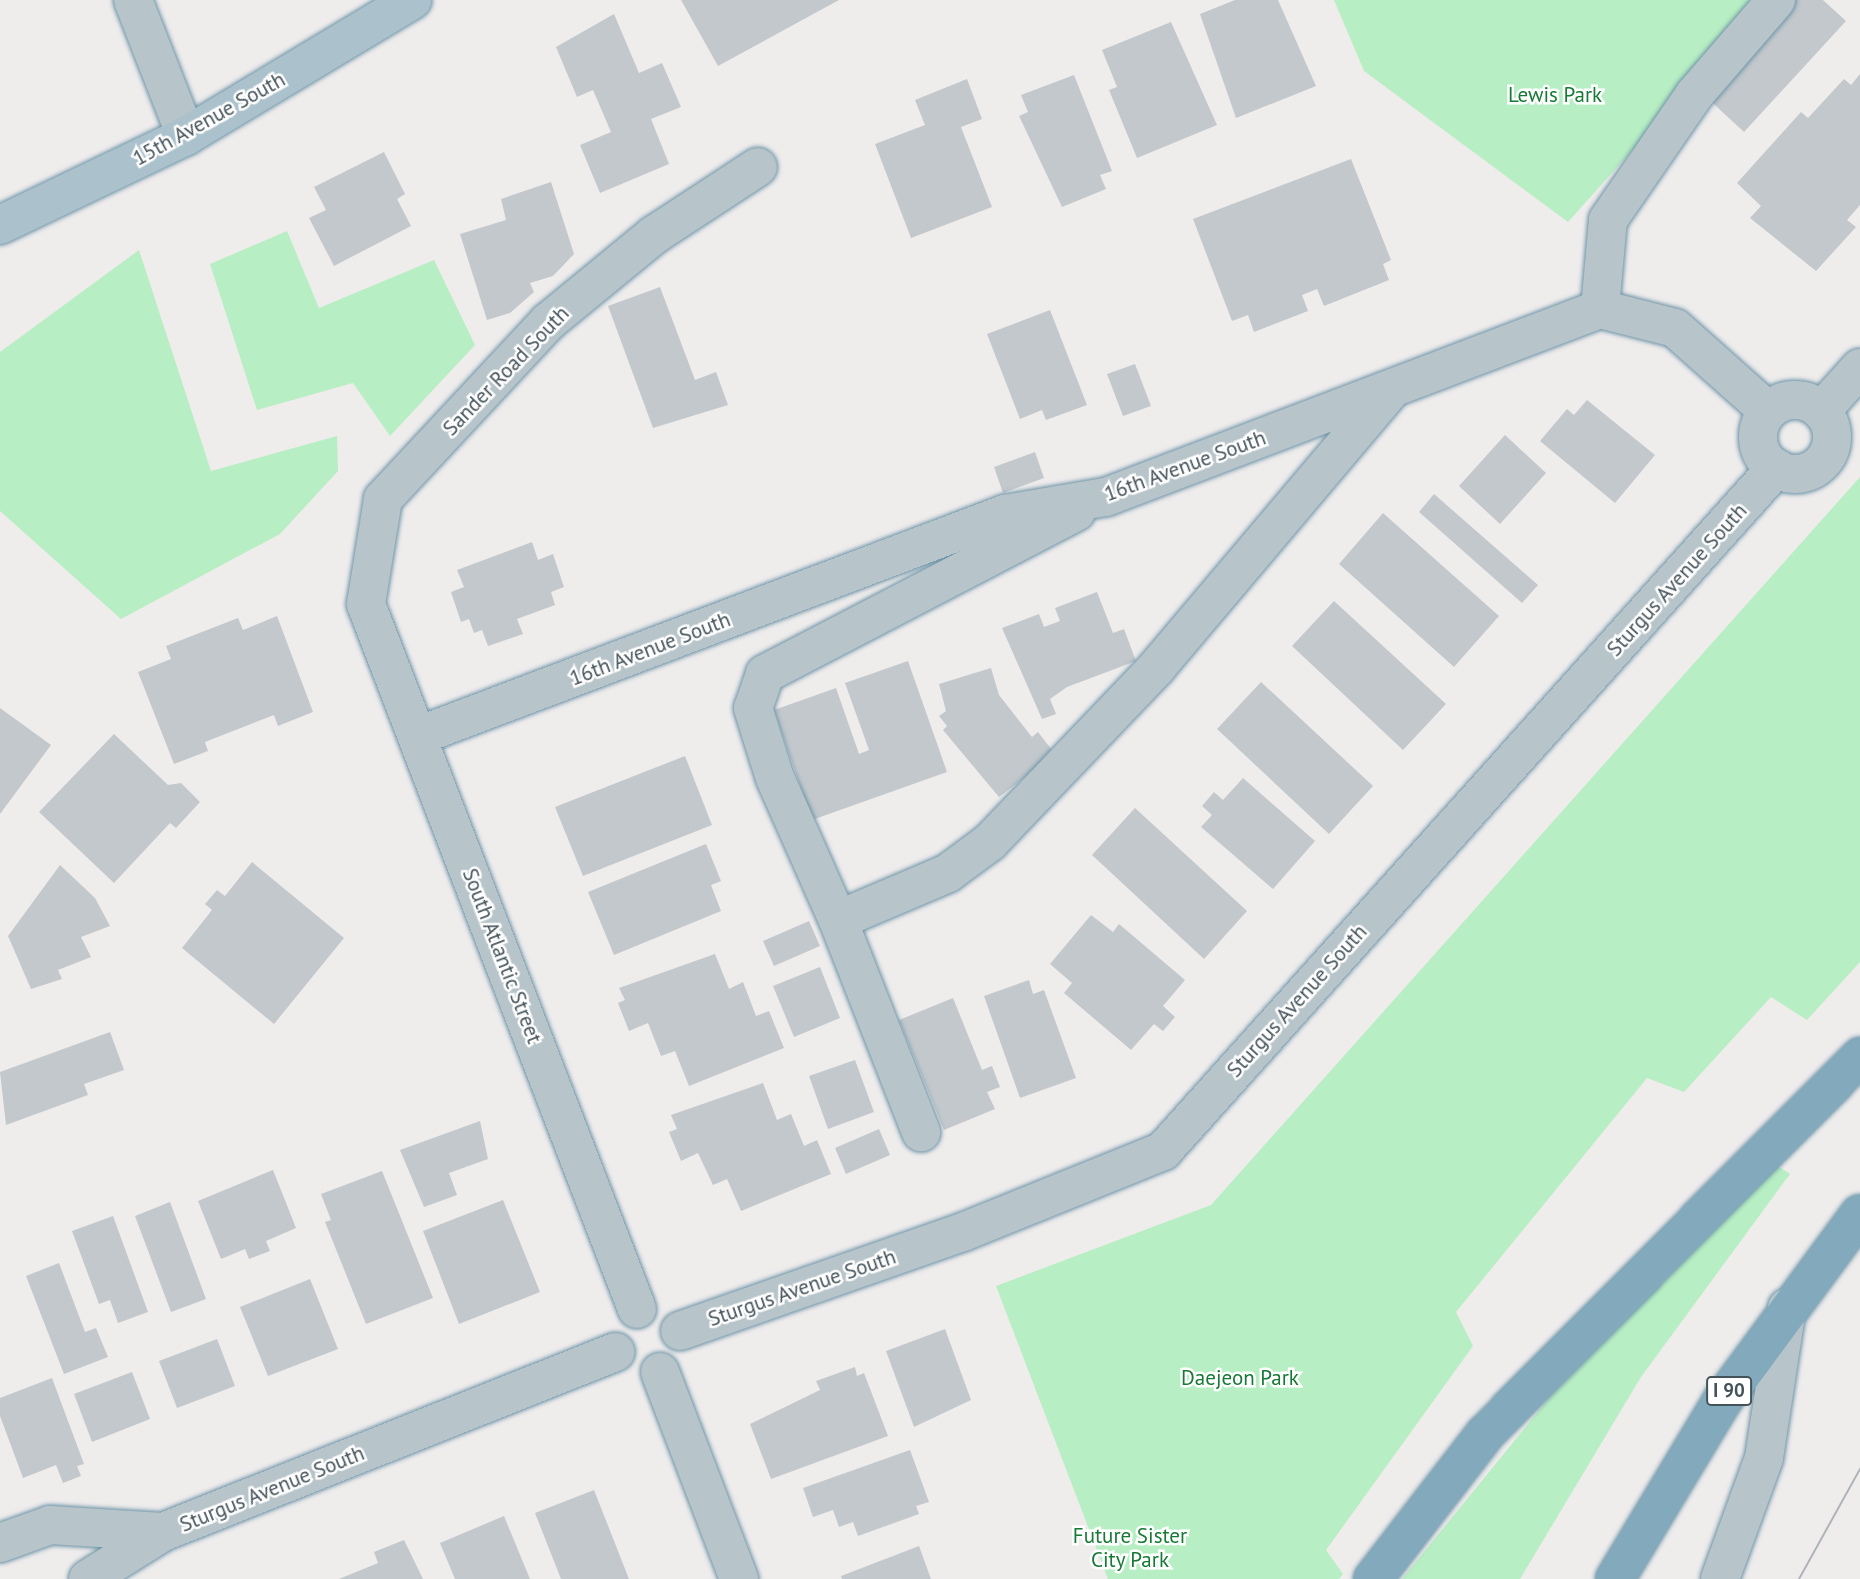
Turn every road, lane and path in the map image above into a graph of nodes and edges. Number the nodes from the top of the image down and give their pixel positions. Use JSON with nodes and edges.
{"nodes":[{"id":1,"x":133,"y":0,"type":"edge"},
{"id":2,"x":412,"y":0,"type":"edge"},
{"id":3,"x":1776,"y":0,"type":"edge"},
{"id":4,"x":186,"y":136,"type":"junction"},
{"id":5,"x":758,"y":167,"type":"dead end"},
{"id":6,"x":0,"y":225,"type":"edge"},
{"id":7,"x":1600,"y":309,"type":"junction"},
{"id":8,"x":1860,"y":368,"type":"edge"},
{"id":9,"x":1391,"y":389,"type":"junction"},
{"id":10,"x":1769,"y":411,"type":"junction"},
{"id":11,"x":1821,"y":411,"type":"junction"},
{"id":12,"x":1776,"y":468,"type":"junction"},
{"id":13,"x":1106,"y":497,"type":"junction"},
{"id":14,"x":366,"y":604,"type":"joint"},
{"id":15,"x":418,"y":736,"type":"junction"},
{"id":16,"x":838,"y":920,"type":"junction"},
{"id":17,"x":1860,"y":1057,"type":"edge"},
{"id":18,"x":921,"y":1132,"type":"dead end"},
{"id":19,"x":1860,"y":1214,"type":"edge"},
{"id":20,"x":636,"y":1308,"type":"junction"},
{"id":21,"x":1787,"y":1308,"type":"junction"},
{"id":22,"x":680,"y":1331,"type":"junction"},
{"id":23,"x":616,"y":1352,"type":"junction"},
{"id":24,"x":660,"y":1372,"type":"junction"},
{"id":25,"x":163,"y":1532,"type":"junction"},
{"id":26,"x":0,"y":1543,"type":"edge"},
{"id":27,"x":88,"y":1579,"type":"edge"},
{"id":28,"x":739,"y":1579,"type":"edge"},
{"id":29,"x":1373,"y":1579,"type":"edge"},
{"id":30,"x":1615,"y":1579,"type":"edge"},
{"id":31,"x":1720,"y":1579,"type":"edge"}],
"edges":[{"from":1,"to":4,"type":"street"},
{"from":2,"to":4,"type":"main road","name":"15th Avenue South"},
{"from":3,"to":7,"type":"street"},
{"from":4,"to":6,"type":"main road","name":"15th Avenue South"},
{"from":5,"to":14,"type":"street","name":"Sander Road South"},
{"from":7,"to":9,"type":"street","name":"16th Avenue South"},
{"from":7,"to":10,"type":"street"},
{"from":8,"to":11,"type":"street"},
{"from":9,"to":13,"type":"street","name":"16th Avenue South"},
{"from":9,"to":16,"type":"street"},
{"from":10,"to":11,"type":"street"},
{"from":10,"to":12,"type":"street"},
{"from":11,"to":12,"type":"street"},
{"from":12,"to":22,"type":"street","name":"Sturgus Avenue South"},
{"from":13,"to":15,"type":"street","name":"16th Avenue South"},
{"from":13,"to":16,"type":"street"},
{"from":14,"to":15,"type":"street","name":"South Atlantic Street"},
{"from":15,"to":20,"type":"street","name":"South Atlantic Street"},
{"from":16,"to":18,"type":"street"},
{"from":17,"to":29,"type":"highway"},
{"from":19,"to":21,"type":"highway","number":"I 90"},
{"from":20,"to":22,"type":"street"},
{"from":20,"to":23,"type":"street"},
{"from":21,"to":30,"type":"highway","number":"I 90"},
{"from":21,"to":31,"type":"street"},
{"from":22,"to":24,"type":"street"},
{"from":23,"to":24,"type":"street"},
{"from":23,"to":25,"type":"street","name":"Sturgus Avenue South"},
{"from":24,"to":28,"type":"street"},
{"from":25,"to":26,"type":"street","name":"Sturgus Avenue South"},
{"from":25,"to":27,"type":"street","name":"Sturgus Avenue South"}]}
